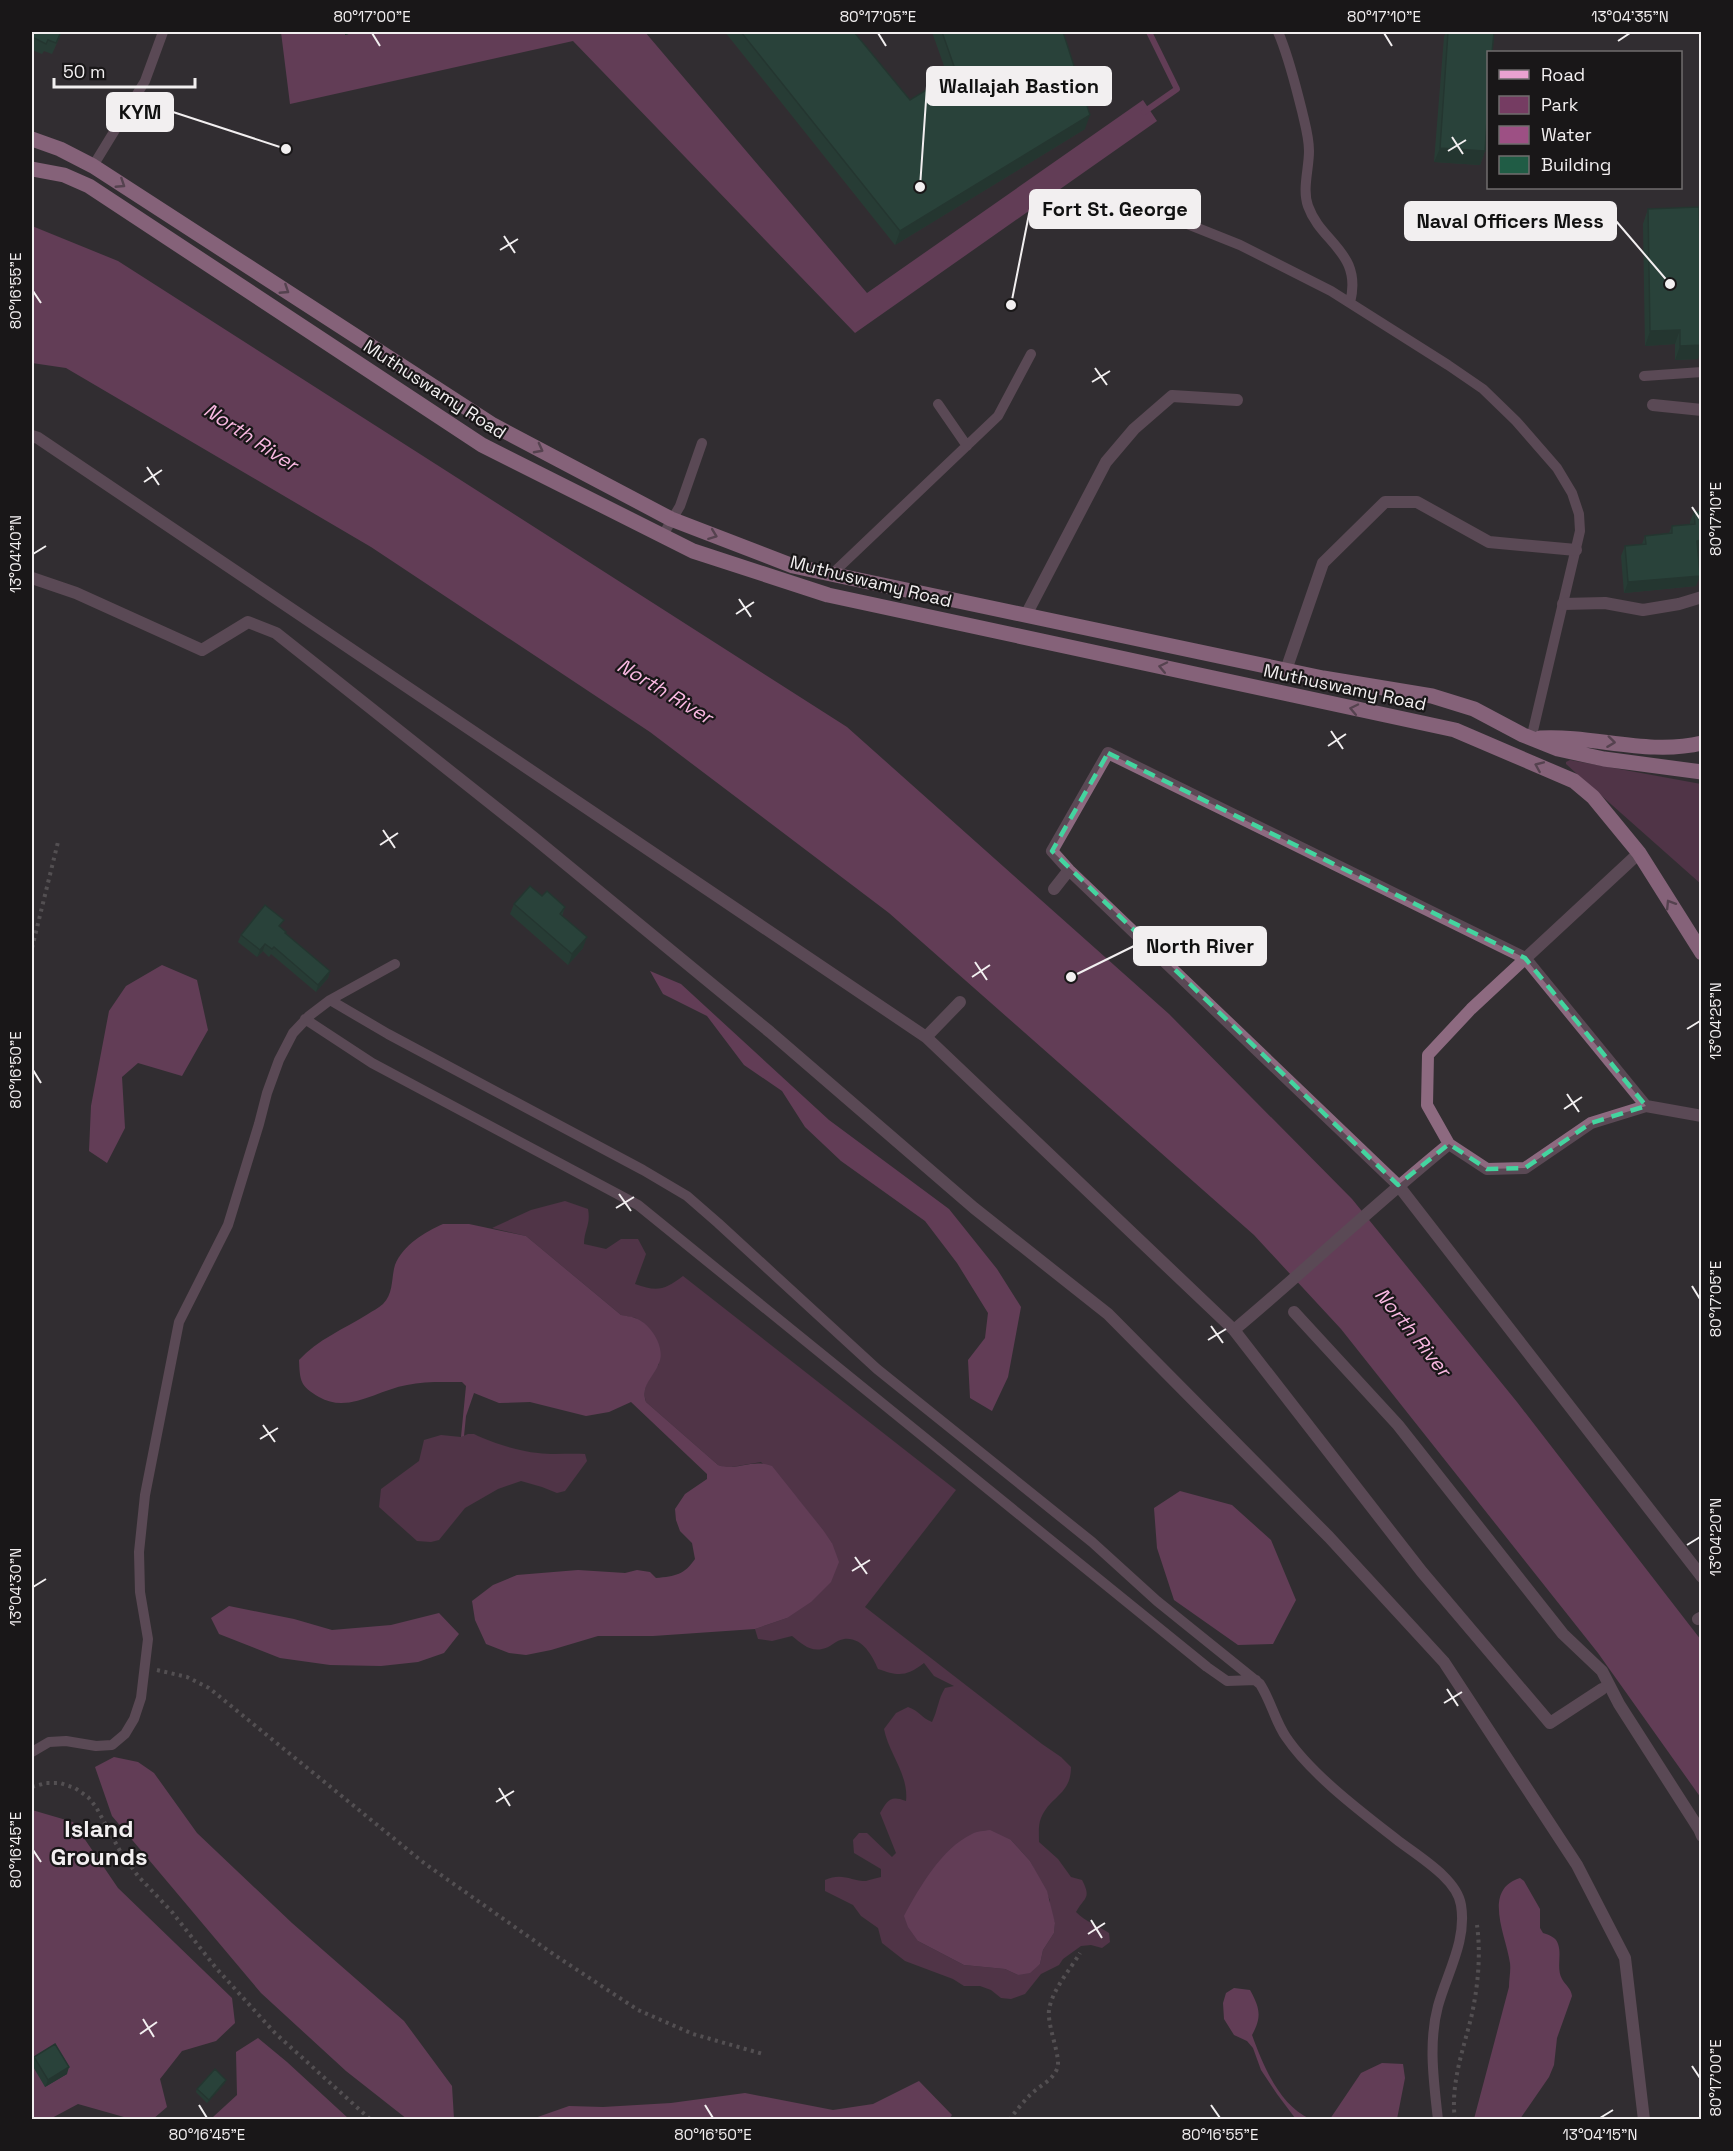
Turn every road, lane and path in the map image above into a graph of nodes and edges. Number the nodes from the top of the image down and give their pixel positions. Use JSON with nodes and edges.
{"nodes":[{"id":1,"x":163,"y":32,"type":"edge"},
{"id":2,"x":1278,"y":32,"type":"edge"},
{"id":3,"x":32,"y":139,"type":"edge"},
{"id":4,"x":93,"y":166,"type":"junction"},
{"id":5,"x":32,"y":168,"type":"edge"},
{"id":6,"x":1185,"y":223,"type":"dead end"},
{"id":7,"x":1350,"y":303,"type":"junction"},
{"id":8,"x":1031,"y":354,"type":"dead end"},
{"id":9,"x":1701,"y":372,"type":"edge"},
{"id":10,"x":1644,"y":376,"type":"dead end"},
{"id":11,"x":1237,"y":400,"type":"dead end"},
{"id":12,"x":938,"y":404,"type":"dead end"},
{"id":13,"x":1653,"y":405,"type":"dead end"},
{"id":14,"x":1701,"y":410,"type":"edge"},
{"id":15,"x":32,"y":436,"type":"edge"},
{"id":16,"x":702,"y":443,"type":"dead end"},
{"id":17,"x":967,"y":446,"type":"junction"},
{"id":18,"x":671,"y":519,"type":"junction"},
{"id":19,"x":663,"y":535,"type":"junction"},
{"id":20,"x":1576,"y":550,"type":"junction"},
{"id":21,"x":832,"y":574,"type":"junction"},
{"id":22,"x":32,"y":578,"type":"edge"},
{"id":23,"x":1701,"y":597,"type":"edge"},
{"id":24,"x":1563,"y":604,"type":"junction"},
{"id":25,"x":1026,"y":615,"type":"junction"},
{"id":26,"x":1286,"y":670,"type":"junction"},
{"id":27,"x":1532,"y":738,"type":"junction"},
{"id":28,"x":1701,"y":743,"type":"edge"},
{"id":29,"x":1701,"y":772,"type":"edge"},
{"id":30,"x":58,"y":842,"type":"dead end"},
{"id":31,"x":1639,"y":853,"type":"junction"},
{"id":32,"x":1069,"y":870,"type":"junction"},
{"id":33,"x":1054,"y":889,"type":"dead end"},
{"id":34,"x":32,"y":948,"type":"edge"},
{"id":35,"x":1701,"y":953,"type":"edge"},
{"id":36,"x":1525,"y":958,"type":"junction"},
{"id":37,"x":395,"y":964,"type":"dead end"},
{"id":38,"x":330,"y":1000,"type":"junction"},
{"id":39,"x":960,"y":1002,"type":"dead end"},
{"id":40,"x":306,"y":1019,"type":"junction"},
{"id":41,"x":926,"y":1037,"type":"junction"},
{"id":42,"x":1646,"y":1106,"type":"junction"},
{"id":43,"x":1701,"y":1116,"type":"edge"},
{"id":44,"x":1449,"y":1144,"type":"junction"},
{"id":45,"x":1398,"y":1185,"type":"junction"},
{"id":46,"x":1294,"y":1312,"type":"dead end"},
{"id":47,"x":1234,"y":1329,"type":"junction"},
{"id":48,"x":1701,"y":1577,"type":"edge"},
{"id":49,"x":146,"y":1669,"type":"junction"},
{"id":50,"x":1256,"y":1680,"type":"junction"},
{"id":51,"x":1602,"y":1689,"type":"dead end"},
{"id":52,"x":32,"y":1752,"type":"edge"},
{"id":53,"x":32,"y":1787,"type":"edge"},
{"id":54,"x":1701,"y":1836,"type":"edge"},
{"id":55,"x":1476,"y":1917,"type":"dead end"},
{"id":56,"x":1080,"y":1953,"type":"dead end"},
{"id":57,"x":763,"y":2054,"type":"dead end"},
{"id":58,"x":371,"y":2120,"type":"edge"},
{"id":59,"x":1009,"y":2120,"type":"edge"},
{"id":60,"x":1438,"y":2120,"type":"edge"},
{"id":61,"x":1455,"y":2120,"type":"edge"},
{"id":62,"x":1644,"y":2120,"type":"edge"}],
"edges":[{"from":1,"to":4,"type":"lane"},
{"from":2,"to":7,"type":"lane"},
{"from":3,"to":4,"type":"main road","name":"Muthuswamy Road"},
{"from":4,"to":18,"type":"main road","name":"Muthuswamy Road","one_way":true},
{"from":5,"to":19,"type":"main road","name":"Muthuswamy Road"},
{"from":6,"to":7,"type":"lane"},
{"from":7,"to":20,"type":"lane"},
{"from":8,"to":17,"type":"lane"},
{"from":9,"to":10,"type":"lane"},
{"from":11,"to":25,"type":"street"},
{"from":12,"to":17,"type":"lane"},
{"from":13,"to":14,"type":"street"},
{"from":15,"to":41,"type":"street"},
{"from":16,"to":18,"type":"lane"},
{"from":17,"to":21,"type":"lane"},
{"from":18,"to":19,"type":"lane"},
{"from":18,"to":21,"type":"main road","name":"Muthuswamy Road","one_way":true},
{"from":31,"to":19,"type":"main road","name":"Muthuswamy Road","one_way":true},
{"from":20,"to":24,"type":"lane"},
{"from":20,"to":26,"type":"street"},
{"from":21,"to":25,"type":"main road","name":"Muthuswamy Road"},
{"from":22,"to":62,"type":"street"},
{"from":23,"to":24,"type":"street"},
{"from":24,"to":27,"type":"lane"},
{"from":25,"to":26,"type":"main road","name":"Muthuswamy Road"},
{"from":26,"to":27,"type":"main road","name":"Muthuswamy Road"},
{"from":27,"to":28,"type":"main road","one_way":true},
{"from":27,"to":29,"type":"main road","name":"Muthuswamy Road"},
{"from":30,"to":34,"type":"path"},
{"from":35,"to":31,"type":"main road","name":"Muthuswamy Road","one_way":true},
{"from":31,"to":36,"type":"street"},
{"from":32,"to":33,"type":"street"},
{"from":32,"to":36,"type":"street"},
{"from":32,"to":45,"type":"street"},
{"from":36,"to":42,"type":"street"},
{"from":36,"to":44,"type":"street"},
{"from":37,"to":38,"type":"lane"},
{"from":38,"to":40,"type":"lane"},
{"from":38,"to":50,"type":"lane"},
{"from":39,"to":41,"type":"street"},
{"from":40,"to":49,"type":"lane"},
{"from":40,"to":50,"type":"lane"},
{"from":41,"to":47,"type":"street"},
{"from":42,"to":43,"type":"street"},
{"from":42,"to":44,"type":"street"},
{"from":44,"to":45,"type":"street"},
{"from":45,"to":47,"type":"street"},
{"from":45,"to":48,"type":"street"},
{"from":46,"to":54,"type":"street"},
{"from":47,"to":51,"type":"street"},
{"from":49,"to":52,"type":"lane"},
{"from":49,"to":57,"type":"path"},
{"from":50,"to":60,"type":"lane"},
{"from":53,"to":58,"type":"path"},
{"from":55,"to":61,"type":"path"},
{"from":56,"to":59,"type":"path"}]}
